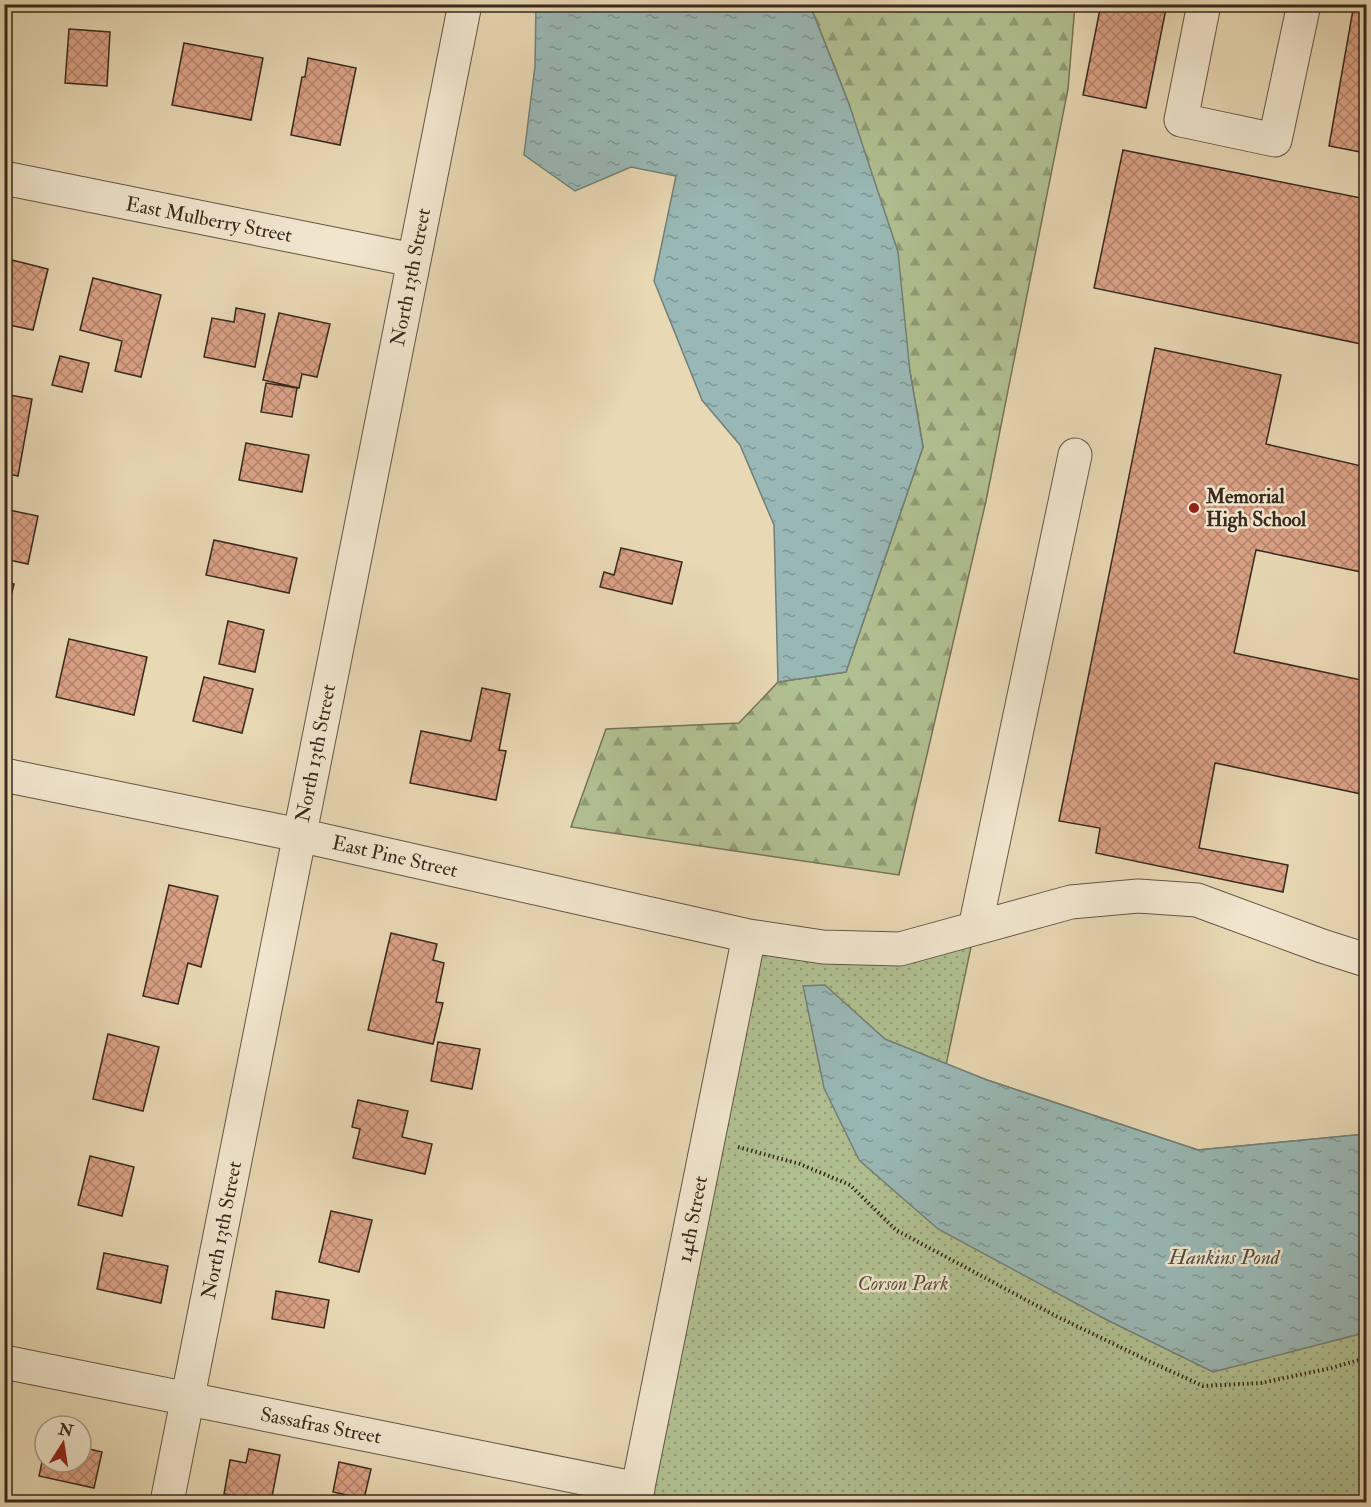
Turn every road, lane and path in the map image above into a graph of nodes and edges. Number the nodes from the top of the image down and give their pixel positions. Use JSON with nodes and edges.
{"nodes":[{"id":1,"x":465,"y":4,"type":"edge"},
{"id":2,"x":1204,"y":4,"type":"edge"},
{"id":3,"x":1304,"y":4,"type":"edge"},
{"id":4,"x":4,"y":178,"type":"edge"},
{"id":5,"x":413,"y":260,"type":"junction"},
{"id":6,"x":1074,"y":455,"type":"dead end"},
{"id":7,"x":4,"y":775,"type":"edge"},
{"id":8,"x":299,"y":835,"type":"junction"},
{"id":9,"x":975,"y":928,"type":"junction"},
{"id":10,"x":749,"y":936,"type":"junction"},
{"id":11,"x":1366,"y":960,"type":"edge"},
{"id":12,"x":708,"y":1140,"type":"junction"},
{"id":13,"x":1366,"y":1358,"type":"edge"},
{"id":14,"x":4,"y":1362,"type":"edge"},
{"id":15,"x":188,"y":1398,"type":"junction"},
{"id":16,"x":637,"y":1496,"type":"edge"},
{"id":17,"x":167,"y":1503,"type":"edge"}],
"edges":[{"from":1,"to":5,"type":"street","name":"North 13th Street"},
{"from":2,"to":3,"type":"street"},
{"from":4,"to":5,"type":"street","name":"East Mulberry Street"},
{"from":5,"to":8,"type":"street","name":"North 13th Street"},
{"from":6,"to":9,"type":"street"},
{"from":7,"to":8,"type":"street","name":"East Pine Street"},
{"from":8,"to":10,"type":"street","name":"East Pine Street"},
{"from":8,"to":15,"type":"street","name":"North 13th Street"},
{"from":9,"to":10,"type":"street","name":"East Pine Street"},
{"from":9,"to":11,"type":"street","name":"East Pine Street"},
{"from":10,"to":12,"type":"street","name":"14th Street"},
{"from":12,"to":13,"type":"path"},
{"from":12,"to":16,"type":"street","name":"14th Street"},
{"from":14,"to":15,"type":"street","name":"Sassafras Street"},
{"from":15,"to":16,"type":"street","name":"Sassafras Street"},
{"from":15,"to":17,"type":"street","name":"North 13th Street"}]}
